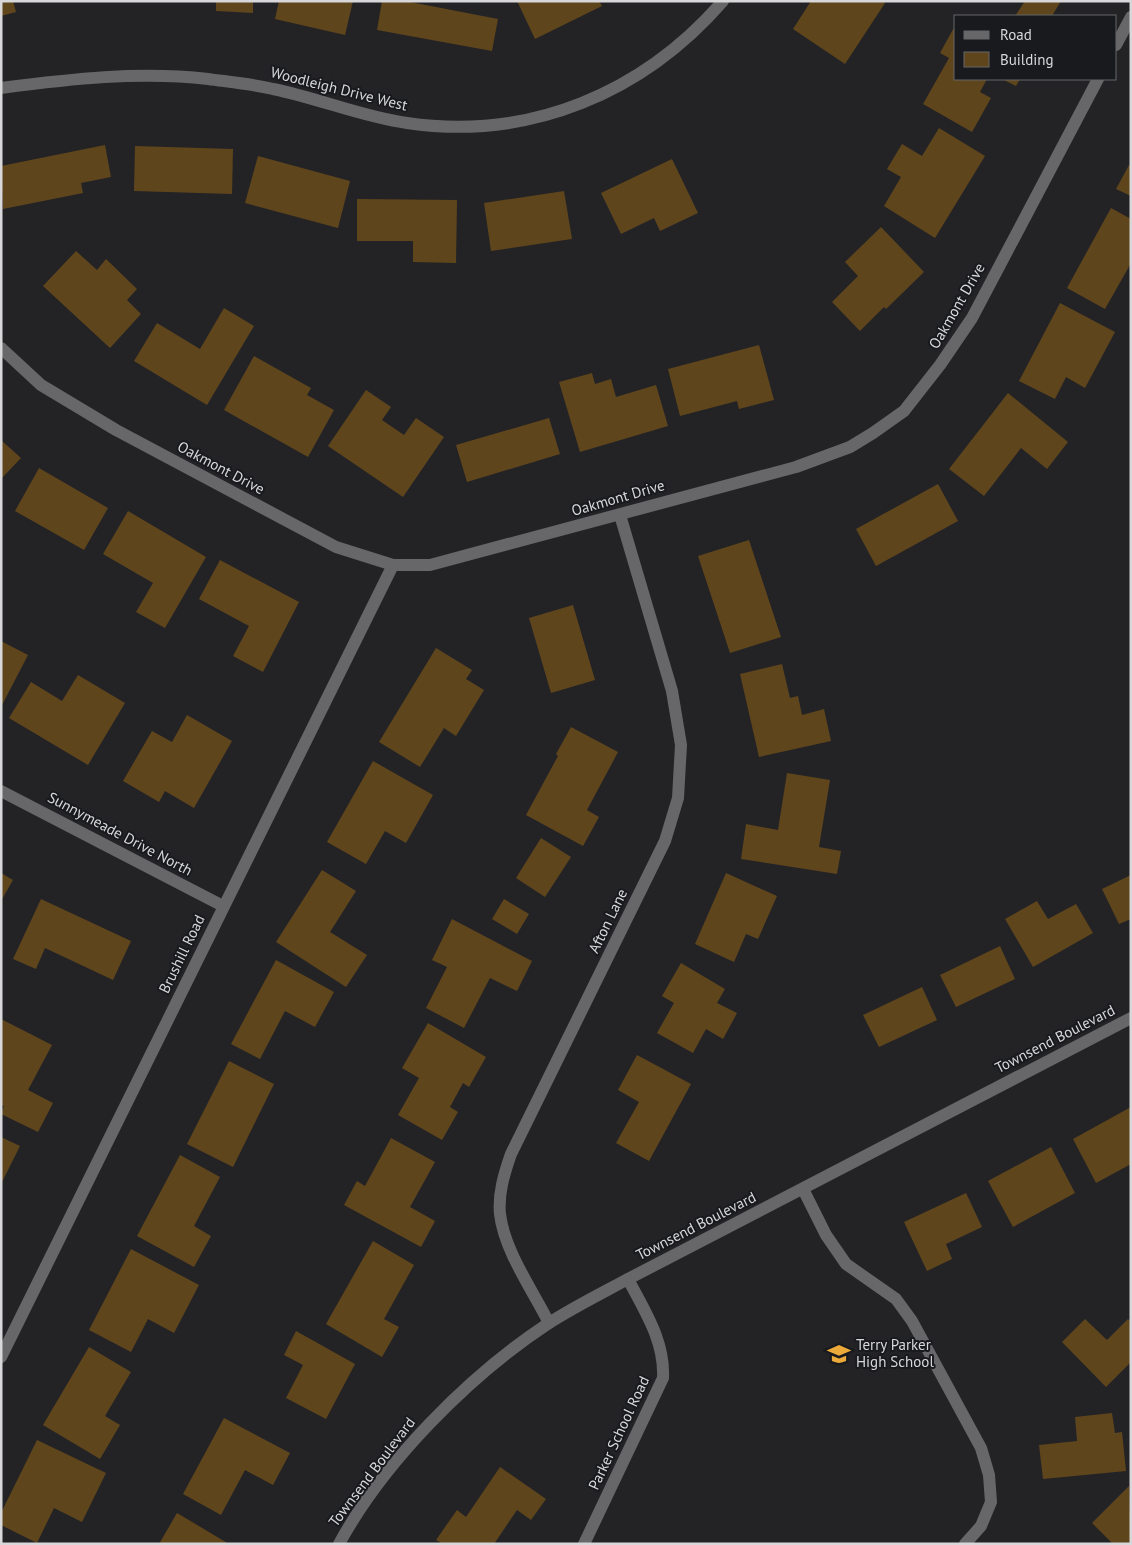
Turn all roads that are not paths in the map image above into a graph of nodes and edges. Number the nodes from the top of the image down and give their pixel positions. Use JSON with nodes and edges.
{"nodes":[{"id":1,"x":723,"y":1,"type":"edge"},
{"id":2,"x":1131,"y":17,"type":"edge"},
{"id":3,"x":1117,"y":43,"type":"edge"},
{"id":4,"x":1097,"y":80,"type":"edge"},
{"id":5,"x":1,"y":88,"type":"edge"},
{"id":6,"x":1,"y":348,"type":"edge"},
{"id":7,"x":620,"y":515,"type":"junction"},
{"id":8,"x":393,"y":565,"type":"junction"},
{"id":9,"x":1,"y":791,"type":"edge"},
{"id":10,"x":223,"y":906,"type":"junction"},
{"id":11,"x":1131,"y":1018,"type":"edge"},
{"id":12,"x":803,"y":1189,"type":"junction"},
{"id":13,"x":628,"y":1279,"type":"junction"},
{"id":14,"x":549,"y":1323,"type":"junction"},
{"id":15,"x":1,"y":1357,"type":"edge"},
{"id":16,"x":339,"y":1544,"type":"edge"},
{"id":17,"x":584,"y":1544,"type":"edge"},
{"id":18,"x":965,"y":1544,"type":"edge"}],
"edges":[{"from":1,"to":5,"type":"street","name":"Woodleigh Drive West"},
{"from":2,"to":3,"type":"street"},
{"from":4,"to":7,"type":"street","name":"Oakmont Drive"},
{"from":6,"to":8,"type":"street","name":"Oakmont Drive"},
{"from":7,"to":8,"type":"street","name":"Oakmont Drive"},
{"from":7,"to":14,"type":"street","name":"Afton Lane"},
{"from":8,"to":10,"type":"street","name":"Brushill Road"},
{"from":9,"to":10,"type":"street","name":"Sunnymeade Drive North"},
{"from":10,"to":15,"type":"street","name":"Brushill Road"},
{"from":11,"to":12,"type":"street","name":"Townsend Boulevard"},
{"from":12,"to":13,"type":"street","name":"Townsend Boulevard"},
{"from":12,"to":18,"type":"street"},
{"from":13,"to":14,"type":"street","name":"Townsend Boulevard"},
{"from":13,"to":17,"type":"street","name":"Parker School Road"},
{"from":14,"to":16,"type":"street","name":"Townsend Boulevard"}]}
